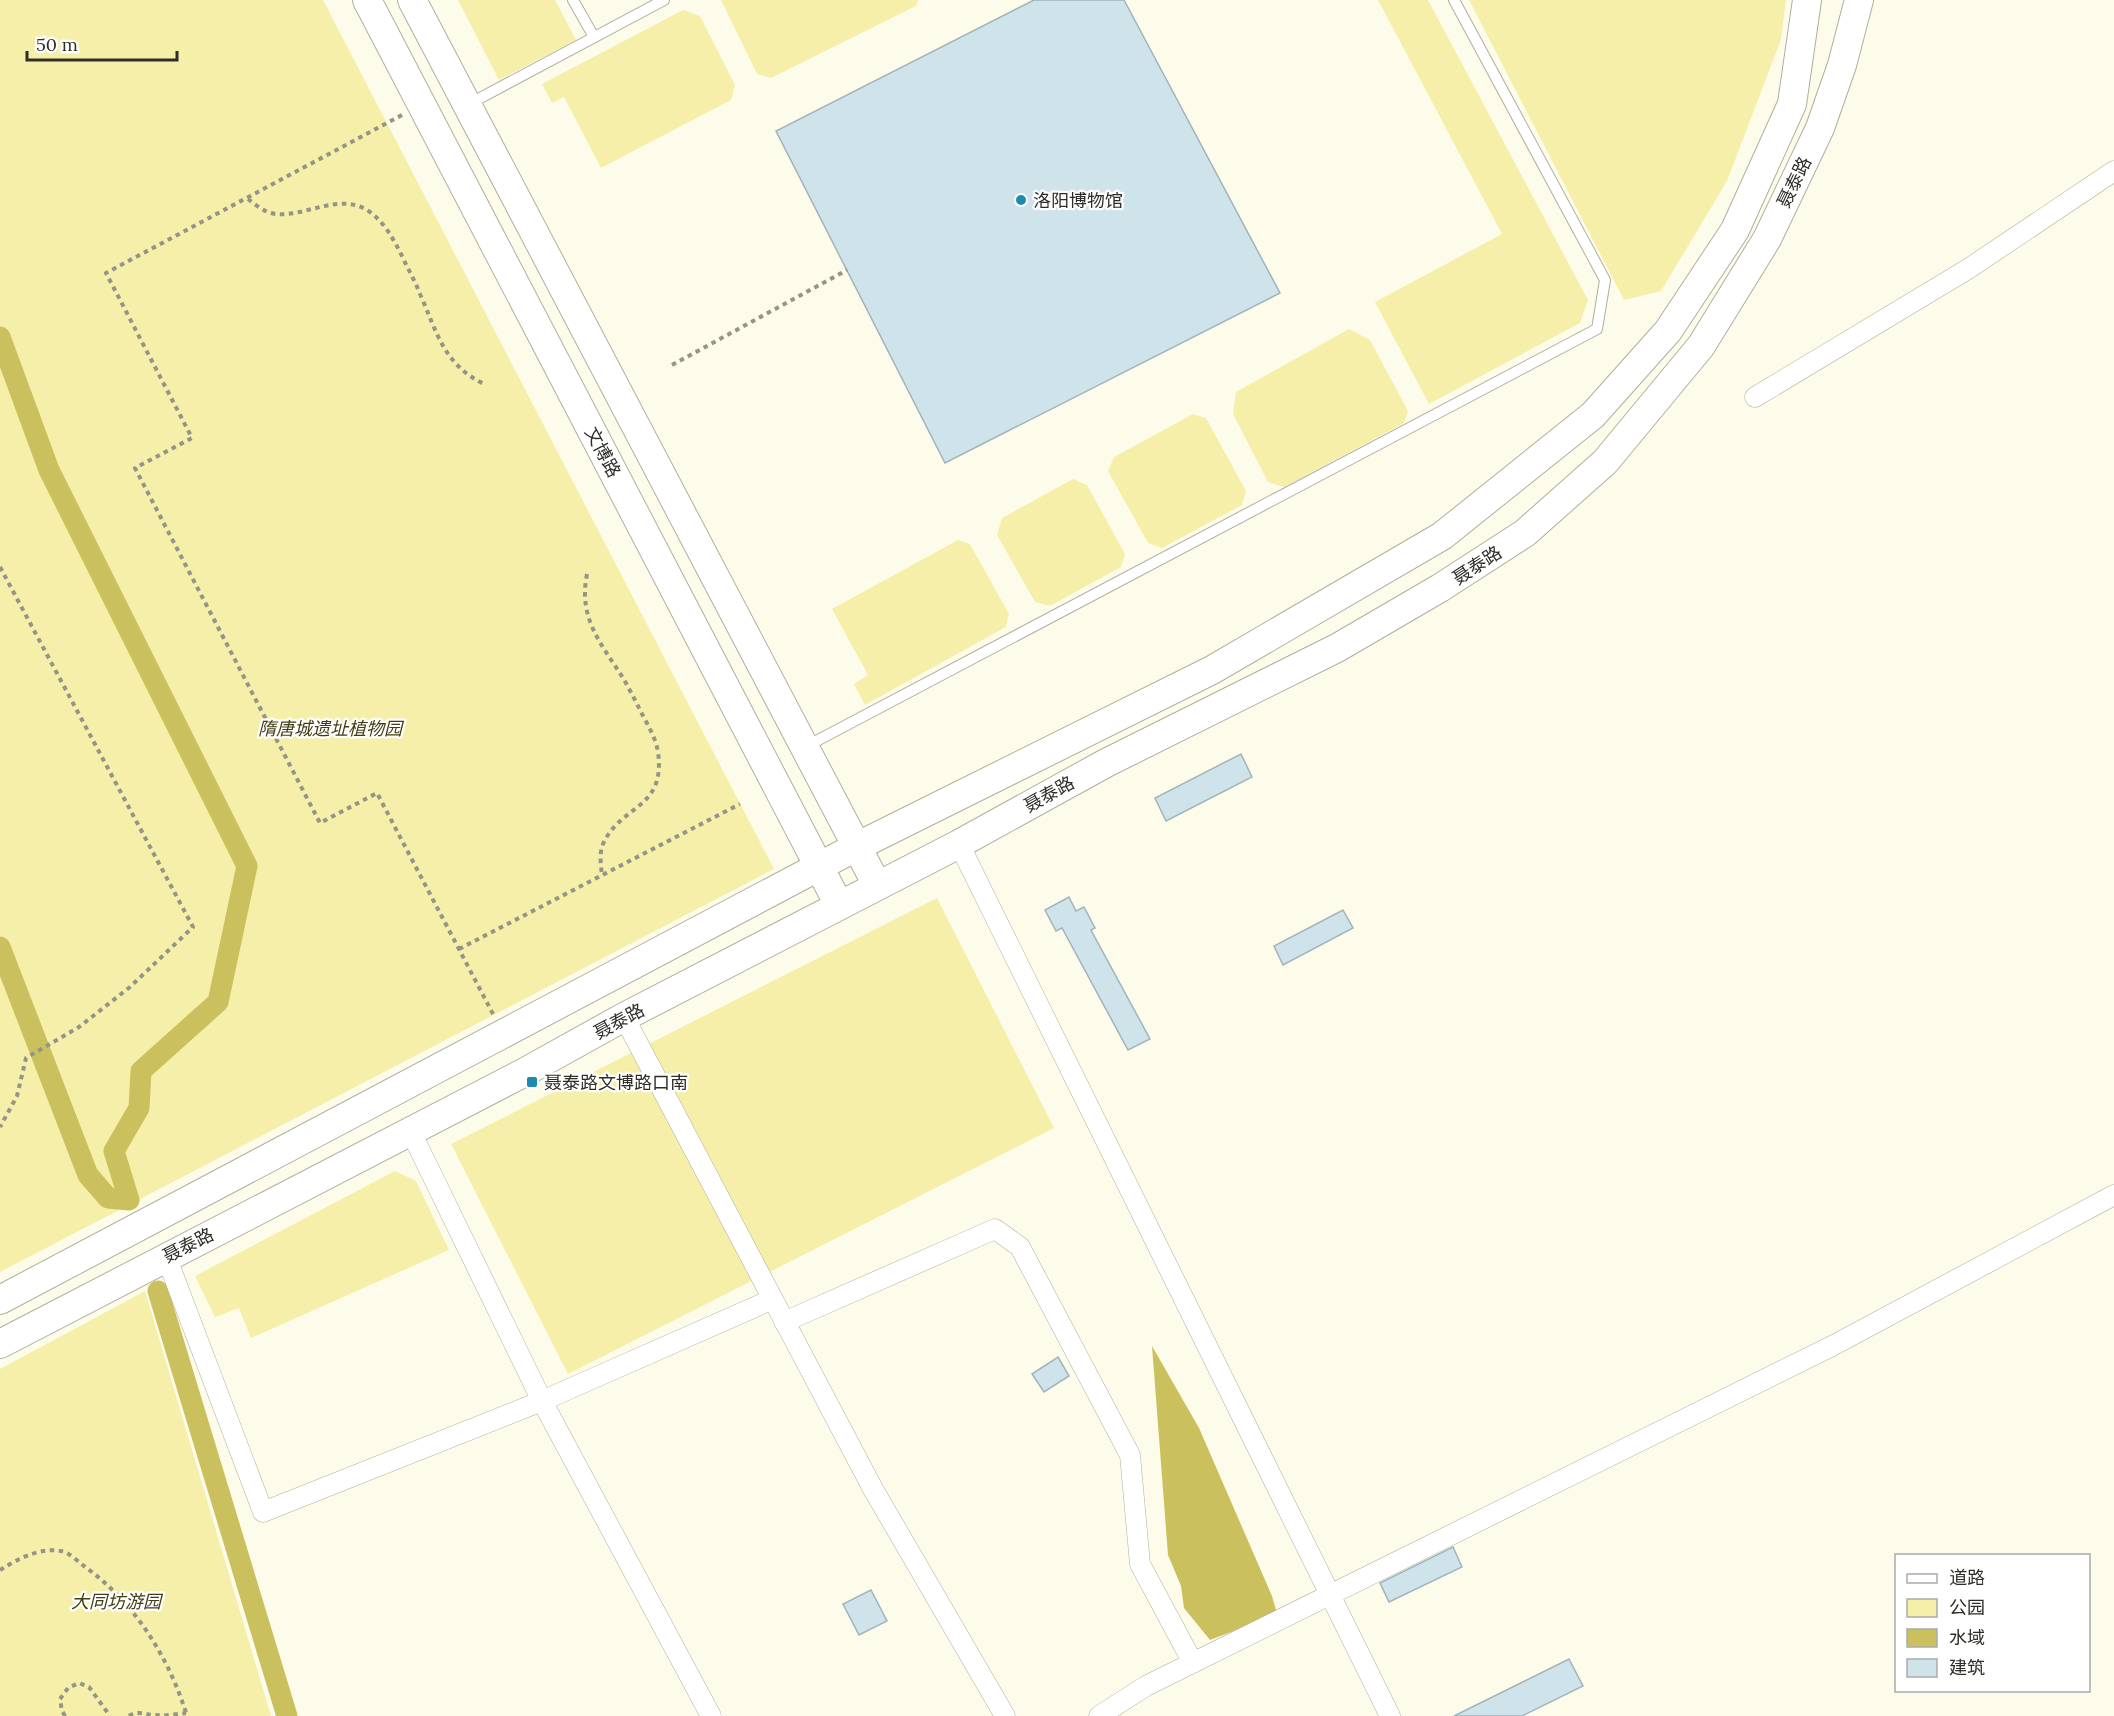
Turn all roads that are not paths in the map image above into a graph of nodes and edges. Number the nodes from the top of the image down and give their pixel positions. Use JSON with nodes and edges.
{"nodes":[{"id":1,"x":367,"y":0,"type":"edge"},
{"id":2,"x":412,"y":0,"type":"edge"},
{"id":3,"x":573,"y":0,"type":"edge"},
{"id":4,"x":664,"y":0,"type":"edge"},
{"id":5,"x":1454,"y":0,"type":"edge"},
{"id":6,"x":1807,"y":0,"type":"edge"},
{"id":7,"x":1859,"y":0,"type":"edge"},
{"id":8,"x":594,"y":37,"type":"junction"},
{"id":9,"x":467,"y":105,"type":"junction"},
{"id":10,"x":2110,"y":179,"type":"edge"},
{"id":11,"x":1755,"y":397,"type":"dead end"},
{"id":12,"x":805,"y":747,"type":"junction"},
{"id":13,"x":959,"y":844,"type":"junction"},
{"id":14,"x":856,"y":847,"type":"junction"},
{"id":15,"x":819,"y":866,"type":"junction"},
{"id":16,"x":877,"y":885,"type":"junction"},
{"id":17,"x":839,"y":905,"type":"junction"},
{"id":18,"x":624,"y":1017,"type":"junction"},
{"id":19,"x":411,"y":1131,"type":"junction"},
{"id":20,"x":2114,"y":1195,"type":"edge"},
{"id":21,"x":166,"y":1256,"type":"junction"},
{"id":22,"x":773,"y":1299,"type":"junction"},
{"id":23,"x":0,"y":1300,"type":"edge"},
{"id":24,"x":784,"y":1322,"type":"junction"},
{"id":25,"x":0,"y":1344,"type":"edge"},
{"id":26,"x":542,"y":1401,"type":"junction"},
{"id":27,"x":1330,"y":1594,"type":"junction"},
{"id":28,"x":1193,"y":1663,"type":"junction"},
{"id":29,"x":711,"y":1716,"type":"edge"},
{"id":30,"x":1005,"y":1716,"type":"edge"},
{"id":31,"x":1099,"y":1716,"type":"edge"},
{"id":32,"x":1390,"y":1716,"type":"edge"}],
"edges":[{"from":1,"to":15,"type":"main road","name":"文博路"},
{"from":2,"to":9,"type":"main road"},
{"from":3,"to":8,"type":"lane"},
{"from":4,"to":8,"type":"lane"},
{"from":5,"to":12,"type":"lane"},
{"from":6,"to":14,"type":"main road","name":"聂泰路"},
{"from":7,"to":13,"type":"main road","name":"聂泰路"},
{"from":8,"to":9,"type":"lane"},
{"from":9,"to":12,"type":"main road"},
{"from":10,"to":11,"type":"street"},
{"from":12,"to":14,"type":"main road"},
{"from":13,"to":16,"type":"main road","name":"聂泰路"},
{"from":13,"to":27,"type":"street"},
{"from":14,"to":15,"type":"main road","name":"聂泰路"},
{"from":14,"to":16,"type":"main road"},
{"from":15,"to":17,"type":"main road","name":"文博路"},
{"from":15,"to":23,"type":"main road","name":"聂泰路"},
{"from":16,"to":17,"type":"main road","name":"聂泰路"},
{"from":17,"to":18,"type":"main road","name":"聂泰路"},
{"from":18,"to":19,"type":"main road","name":"聂泰路"},
{"from":18,"to":22,"type":"street"},
{"from":19,"to":21,"type":"main road","name":"聂泰路"},
{"from":19,"to":26,"type":"street"},
{"from":20,"to":27,"type":"street"},
{"from":21,"to":25,"type":"main road","name":"聂泰路"},
{"from":21,"to":26,"type":"street"},
{"from":22,"to":24,"type":"street"},
{"from":22,"to":26,"type":"street"},
{"from":24,"to":28,"type":"street"},
{"from":24,"to":30,"type":"street"},
{"from":26,"to":29,"type":"street"},
{"from":27,"to":28,"type":"street"},
{"from":27,"to":32,"type":"street"},
{"from":28,"to":31,"type":"street"}]}
